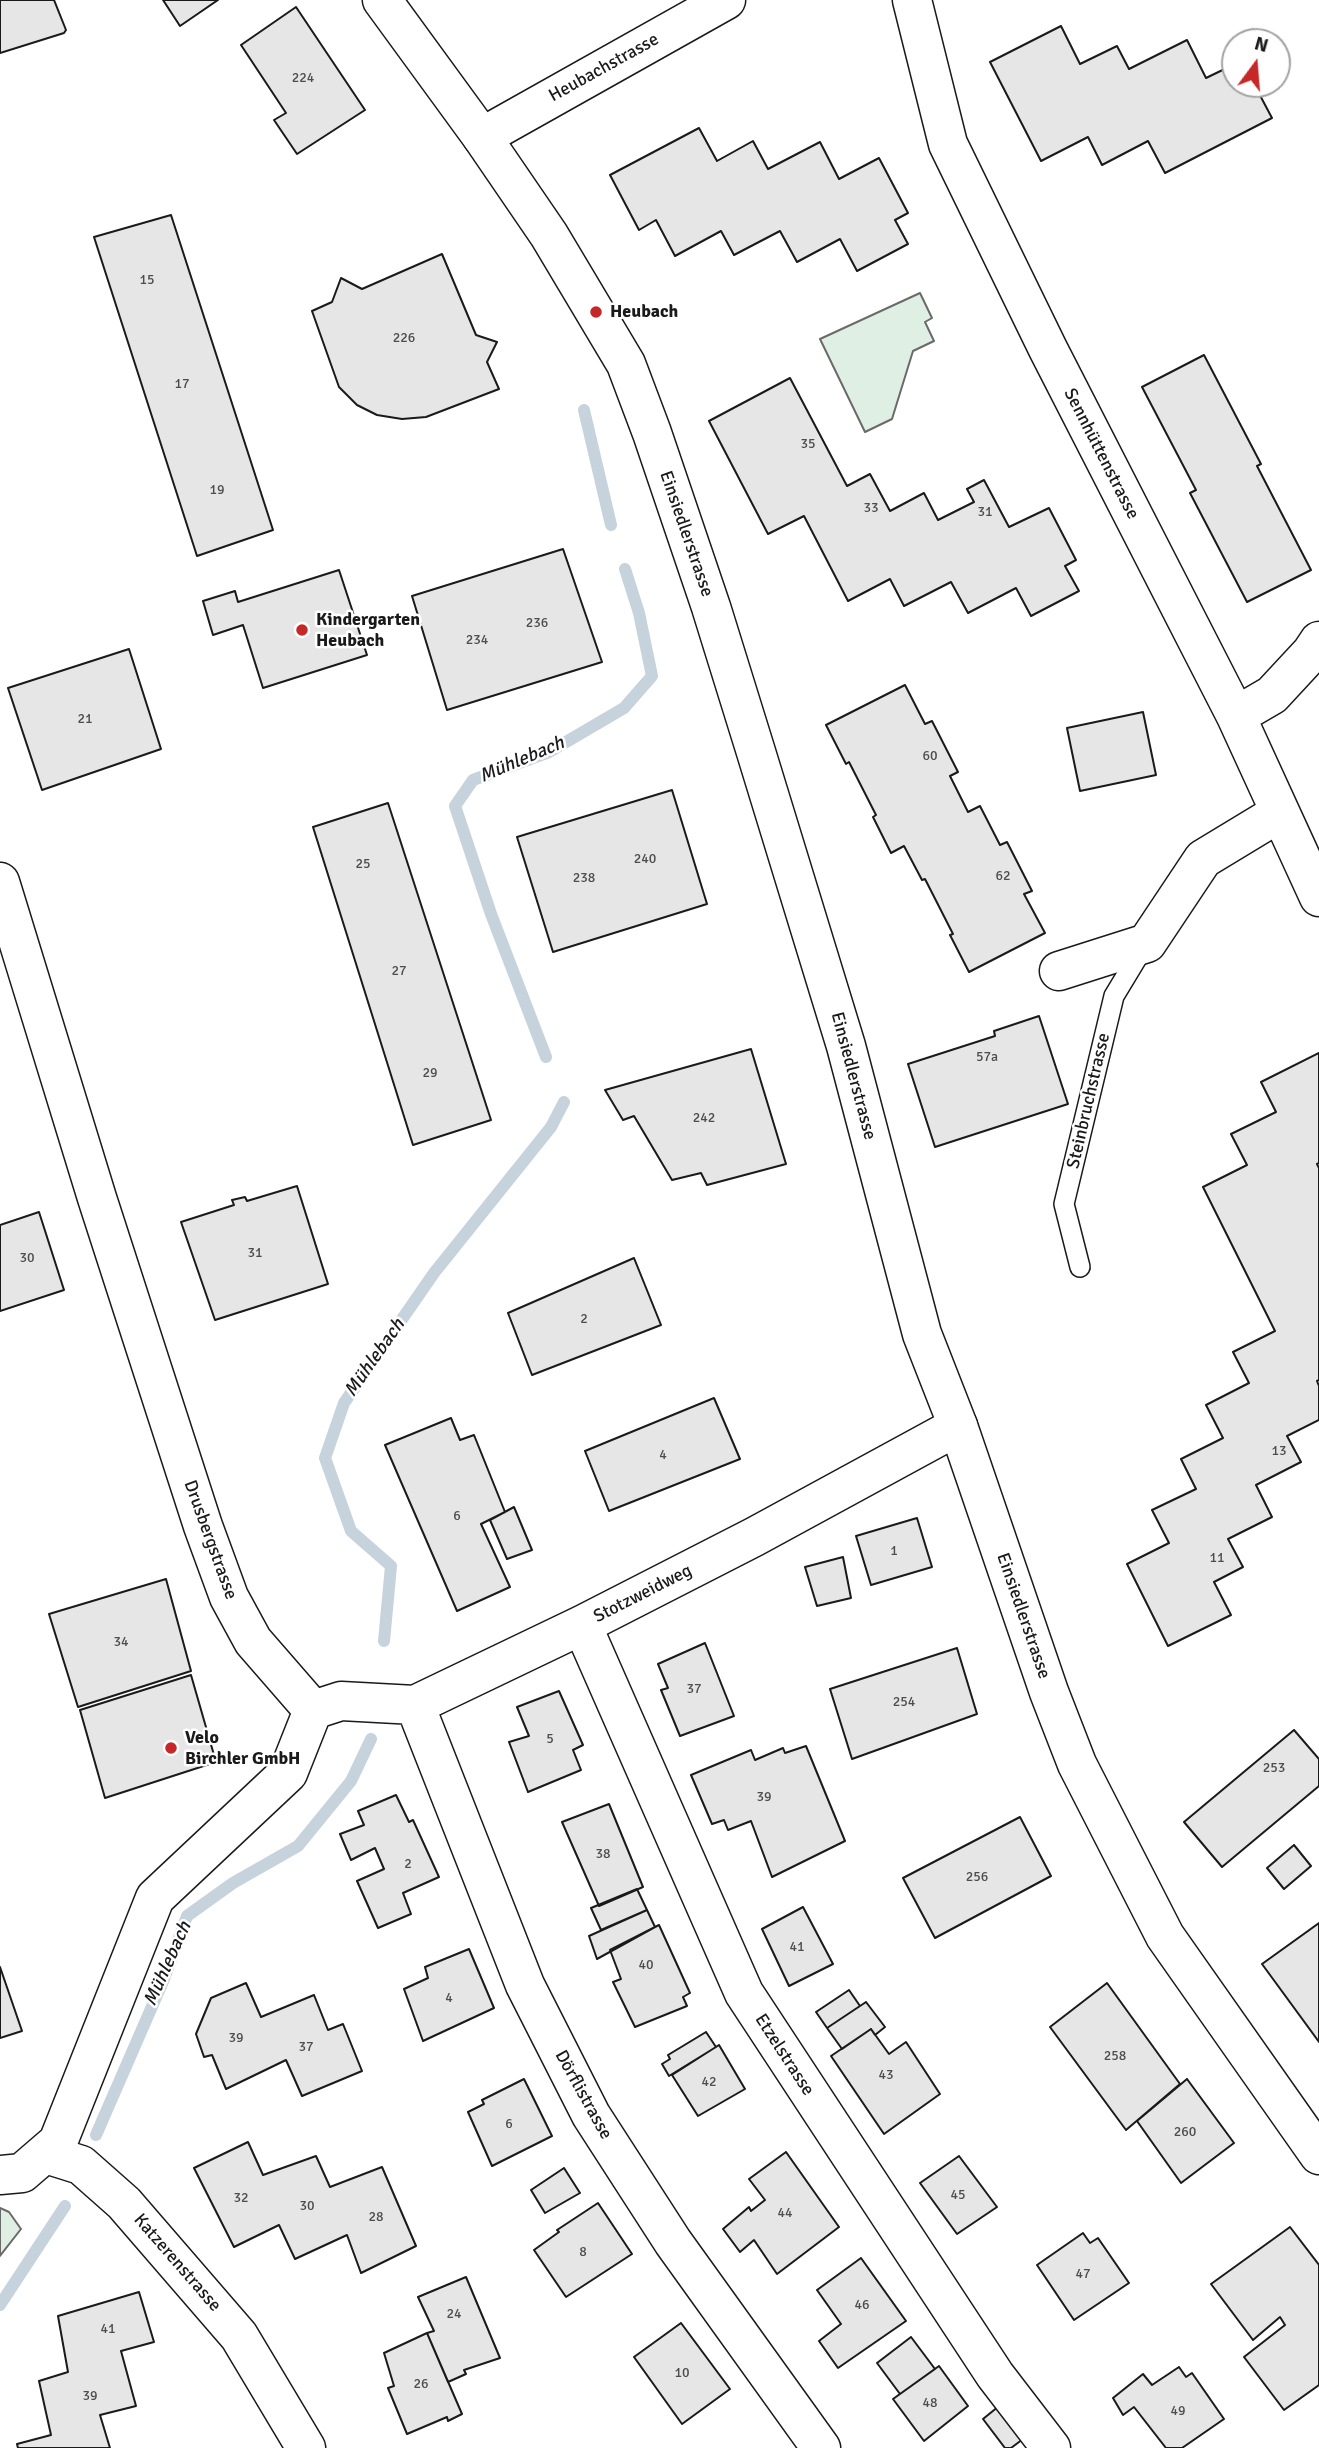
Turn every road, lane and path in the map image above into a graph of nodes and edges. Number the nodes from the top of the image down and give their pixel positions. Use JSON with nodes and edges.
{"nodes":[{"id":1,"x":382,"y":0,"type":"edge"},
{"id":2,"x":726,"y":0,"type":"edge"},
{"id":3,"x":912,"y":0,"type":"edge"},
{"id":4,"x":482,"y":136,"type":"junction"},
{"id":5,"x":1319,"y":640,"type":"edge"},
{"id":6,"x":1236,"y":716,"type":"junction"},
{"id":7,"x":1279,"y":813,"type":"junction"},
{"id":8,"x":0,"y":882,"type":"edge"},
{"id":9,"x":1319,"y":897,"type":"edge"},
{"id":10,"x":1147,"y":943,"type":"junction"},
{"id":11,"x":1059,"y":971,"type":"dead end"},
{"id":12,"x":1080,"y":1267,"type":"dead end"},
{"id":13,"x":958,"y":1426,"type":"junction"},
{"id":14,"x":582,"y":1625,"type":"junction"},
{"id":15,"x":415,"y":1705,"type":"junction"},
{"id":16,"x":313,"y":1710,"type":"junction"},
{"id":17,"x":46,"y":2154,"type":"junction"},
{"id":18,"x":1319,"y":2155,"type":"edge"},
{"id":19,"x":0,"y":2175,"type":"edge"},
{"id":20,"x":306,"y":2448,"type":"edge"},
{"id":21,"x":821,"y":2448,"type":"edge"},
{"id":22,"x":1051,"y":2448,"type":"edge"}],
"edges":[{"from":1,"to":4,"type":"street","name":"Einsiedlerstrasse"},
{"from":2,"to":4,"type":"street","name":"Heubachstrasse"},
{"from":3,"to":6,"type":"street","name":"Sennhüttenstrasse"},
{"from":4,"to":13,"type":"street","name":"Einsiedlerstrasse"},
{"from":5,"to":6,"type":"street"},
{"from":6,"to":7,"type":"street","name":"Sennhüttenstrasse"},
{"from":7,"to":9,"type":"street","name":"Sennhüttenstrasse"},
{"from":7,"to":10,"type":"street","name":"Steinbruchstrasse"},
{"from":8,"to":16,"type":"street","name":"Drusbergstrasse"},
{"from":10,"to":11,"type":"street"},
{"from":10,"to":12,"type":"lane","name":"Steinbruchstrasse"},
{"from":13,"to":14,"type":"street","name":"Stotzweidweg"},
{"from":13,"to":18,"type":"street","name":"Einsiedlerstrasse"},
{"from":14,"to":15,"type":"street","name":"Stotzweidweg"},
{"from":14,"to":22,"type":"street","name":"Etzelstrasse"},
{"from":15,"to":16,"type":"street"},
{"from":15,"to":21,"type":"street","name":"Dörflistrasse"},
{"from":16,"to":17,"type":"street"},
{"from":17,"to":19,"type":"street"},
{"from":17,"to":20,"type":"street","name":"Katzerenstrasse"}]}
